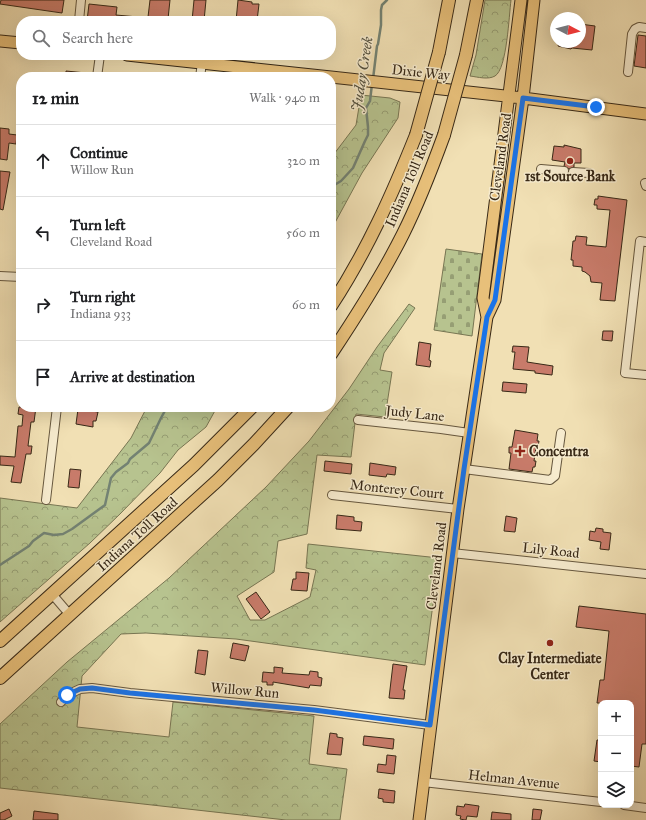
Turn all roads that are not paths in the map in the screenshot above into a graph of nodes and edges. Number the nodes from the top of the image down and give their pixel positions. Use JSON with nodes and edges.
{"nodes":[{"id":1,"x":81,"y":0,"type":"edge"},
{"id":2,"x":449,"y":0,"type":"edge"},
{"id":3,"x":477,"y":0,"type":"edge"},
{"id":4,"x":521,"y":0,"type":"edge"},
{"id":5,"x":534,"y":0,"type":"edge"},
{"id":6,"x":79,"y":16,"type":"edge"},
{"id":7,"x":646,"y":28,"type":"edge"},
{"id":8,"x":0,"y":41,"type":"edge"},
{"id":9,"x":16,"y":43,"type":"edge"},
{"id":10,"x":99,"y":60,"type":"edge"},
{"id":11,"x":186,"y":60,"type":"edge"},
{"id":12,"x":202,"y":63,"type":"junction"},
{"id":13,"x":98,"y":72,"type":"edge"},
{"id":14,"x":201,"y":72,"type":"edge"},
{"id":15,"x":285,"y":72,"type":"edge"},
{"id":16,"x":628,"y":72,"type":"dead end"},
{"id":17,"x":336,"y":78,"type":"edge"},
{"id":18,"x":509,"y":96,"type":"junction"},
{"id":19,"x":523,"y":98,"type":"junction"},
{"id":20,"x":646,"y":114,"type":"edge"},
{"id":21,"x":541,"y":169,"type":"dead end"},
{"id":22,"x":564,"y":171,"type":"dead end"},
{"id":23,"x":574,"y":172,"type":"dead end"},
{"id":24,"x":589,"y":173,"type":"dead end"},
{"id":25,"x":646,"y":242,"type":"edge"},
{"id":26,"x":0,"y":276,"type":"edge"},
{"id":27,"x":16,"y":277,"type":"edge"},
{"id":28,"x":336,"y":298,"type":"edge"},
{"id":29,"x":487,"y":317,"type":"junction"},
{"id":30,"x":336,"y":346,"type":"edge"},
{"id":31,"x":646,"y":375,"type":"edge"},
{"id":32,"x":56,"y":412,"type":"edge"},
{"id":33,"x":247,"y":412,"type":"edge"},
{"id":34,"x":283,"y":412,"type":"edge"},
{"id":35,"x":358,"y":420,"type":"dead end"},
{"id":36,"x":469,"y":433,"type":"junction"},
{"id":37,"x":561,"y":433,"type":"dead end"},
{"id":38,"x":464,"y":469,"type":"junction"},
{"id":39,"x":332,"y":495,"type":"dead end"},
{"id":40,"x":46,"y":500,"type":"dead end"},
{"id":41,"x":458,"y":509,"type":"junction"},
{"id":42,"x":452,"y":553,"type":"junction"},
{"id":43,"x":646,"y":574,"type":"edge"},
{"id":44,"x":52,"y":594,"type":"junction"},
{"id":45,"x":70,"y":615,"type":"junction"},
{"id":46,"x":0,"y":641,"type":"edge"},
{"id":47,"x":0,"y":678,"type":"edge"},
{"id":48,"x":61,"y":702,"type":"dead end"},
{"id":49,"x":430,"y":725,"type":"junction"},
{"id":50,"x":423,"y":782,"type":"junction"},
{"id":51,"x":598,"y":802,"type":"edge"},
{"id":52,"x":634,"y":806,"type":"edge"},
{"id":53,"x":646,"y":808,"type":"edge"},
{"id":54,"x":419,"y":820,"type":"edge"}],
"edges":[{"from":1,"to":6,"type":"street"},
{"from":2,"to":28,"type":"highway","name":"Indiana Toll Road","bridge":true},
{"from":3,"to":30,"type":"highway","name":"Indiana Toll Road","bridge":true},
{"from":4,"to":18,"type":"main road","name":"Cleveland Road"},
{"from":5,"to":19,"type":"main road","name":"Cleveland Road"},
{"from":7,"to":16,"type":"street"},
{"from":8,"to":9,"type":"main road"},
{"from":10,"to":13,"type":"street"},
{"from":11,"to":12,"type":"main road","name":"Dixie Way"},
{"from":12,"to":14,"type":"street"},
{"from":12,"to":15,"type":"main road","name":"Dixie Way"},
{"from":17,"to":18,"type":"main road","name":"Dixie Way"},
{"from":18,"to":19,"type":"main road","name":"Dixie Way"},
{"from":18,"to":29,"type":"main road","name":"Cleveland Road"},
{"from":19,"to":20,"type":"main road","name":"Dixie Way"},
{"from":19,"to":29,"type":"main road","name":"Cleveland Road"},
{"from":21,"to":22,"type":"street"},
{"from":23,"to":24,"type":"street"},
{"from":25,"to":31,"type":"street"},
{"from":26,"to":27,"type":"street"},
{"from":29,"to":36,"type":"main road","name":"Cleveland Road"},
{"from":32,"to":40,"type":"street"},
{"from":33,"to":44,"type":"highway","name":"Indiana Toll Road"},
{"from":34,"to":45,"type":"highway","name":"Indiana Toll Road"},
{"from":35,"to":36,"type":"street","name":"Judy Lane"},
{"from":36,"to":38,"type":"main road","name":"Cleveland Road"},
{"from":37,"to":38,"type":"street"},
{"from":38,"to":41,"type":"main road","name":"Cleveland Road"},
{"from":39,"to":41,"type":"street","name":"Monterey Court"},
{"from":41,"to":42,"type":"main road","name":"Cleveland Road"},
{"from":42,"to":43,"type":"street","name":"Lily Road"},
{"from":42,"to":49,"type":"main road","name":"Cleveland Road"},
{"from":44,"to":45,"type":"street"},
{"from":44,"to":46,"type":"highway","name":"Indiana Toll Road"},
{"from":45,"to":47,"type":"highway","name":"Indiana Toll Road"},
{"from":48,"to":49,"type":"street","name":"Willow Run"},
{"from":49,"to":50,"type":"main road","name":"Cleveland Road"},
{"from":50,"to":51,"type":"street","name":"Helman Avenue"},
{"from":50,"to":54,"type":"main road","name":"Cleveland Road"},
{"from":52,"to":53,"type":"street"}]}
